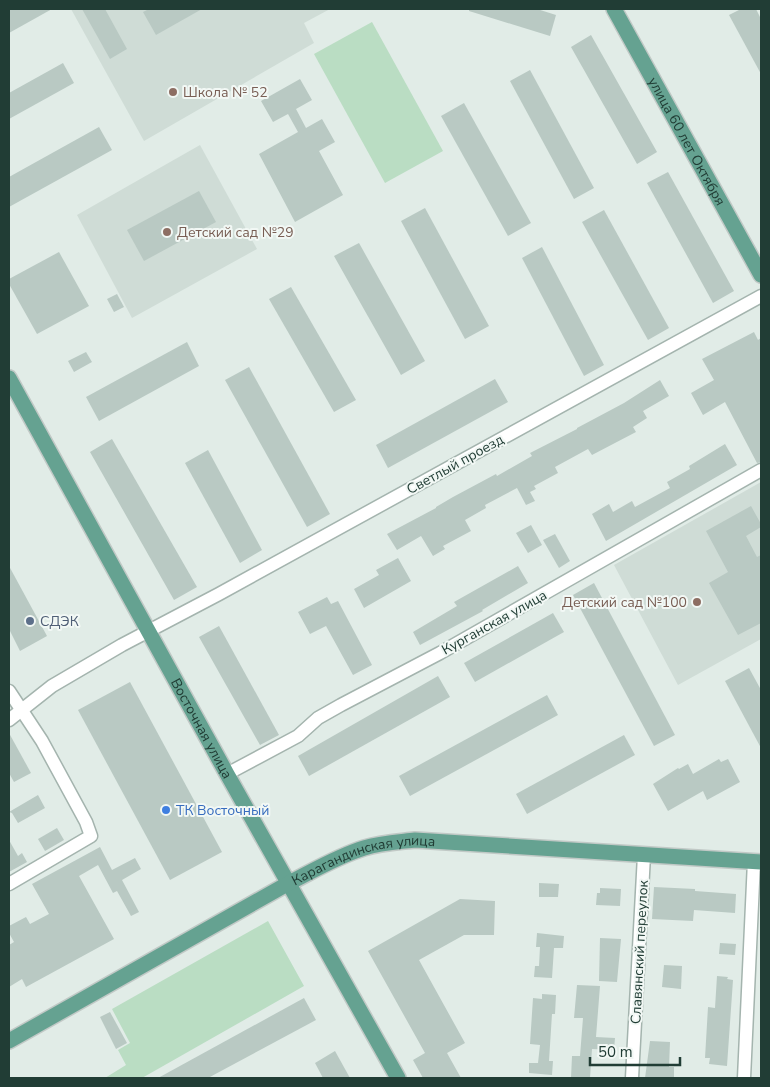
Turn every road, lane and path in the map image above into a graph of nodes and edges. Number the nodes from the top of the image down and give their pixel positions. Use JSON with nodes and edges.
{"nodes":[{"id":1,"x":614,"y":9,"type":"edge"},
{"id":2,"x":761,"y":275,"type":"edge"},
{"id":3,"x":761,"y":296,"type":"edge"},
{"id":4,"x":9,"y":378,"type":"edge"},
{"id":5,"x":761,"y":470,"type":"edge"},
{"id":6,"x":148,"y":632,"type":"junction"},
{"id":7,"x":9,"y":691,"type":"edge"},
{"id":8,"x":22,"y":710,"type":"junction"},
{"id":9,"x":9,"y":720,"type":"edge"},
{"id":10,"x":227,"y":774,"type":"junction"},
{"id":11,"x":644,"y":855,"type":"junction"},
{"id":12,"x":758,"y":861,"type":"edge"},
{"id":13,"x":289,"y":883,"type":"junction"},
{"id":14,"x":9,"y":884,"type":"edge"},
{"id":15,"x":9,"y":1041,"type":"edge"},
{"id":16,"x":398,"y":1078,"type":"edge"},
{"id":17,"x":632,"y":1078,"type":"edge"},
{"id":18,"x":744,"y":1078,"type":"edge"}],
"edges":[{"from":1,"to":2,"type":"main road","name":"улица 60 лет Октября"},
{"from":3,"to":6,"type":"street","name":"Светлый проезд"},
{"from":4,"to":6,"type":"main road","name":"Восточная улица"},
{"from":5,"to":10,"type":"street","name":"Курганская улица"},
{"from":6,"to":8,"type":"street","name":"Светлый проезд"},
{"from":6,"to":10,"type":"main road","name":"Восточная улица"},
{"from":7,"to":8,"type":"street"},
{"from":8,"to":9,"type":"street","name":"Светлый проезд"},
{"from":8,"to":14,"type":"street"},
{"from":10,"to":13,"type":"main road","name":"Восточная улица"},
{"from":11,"to":12,"type":"main road","name":"Карагандинская улица"},
{"from":11,"to":13,"type":"main road","name":"Карагандинская улица"},
{"from":11,"to":17,"type":"street","name":"Славянский переулок"},
{"from":12,"to":18,"type":"street"},
{"from":13,"to":15,"type":"main road","name":"Карагандинская улица"},
{"from":13,"to":16,"type":"main road","name":"Восточная улица"}]}
